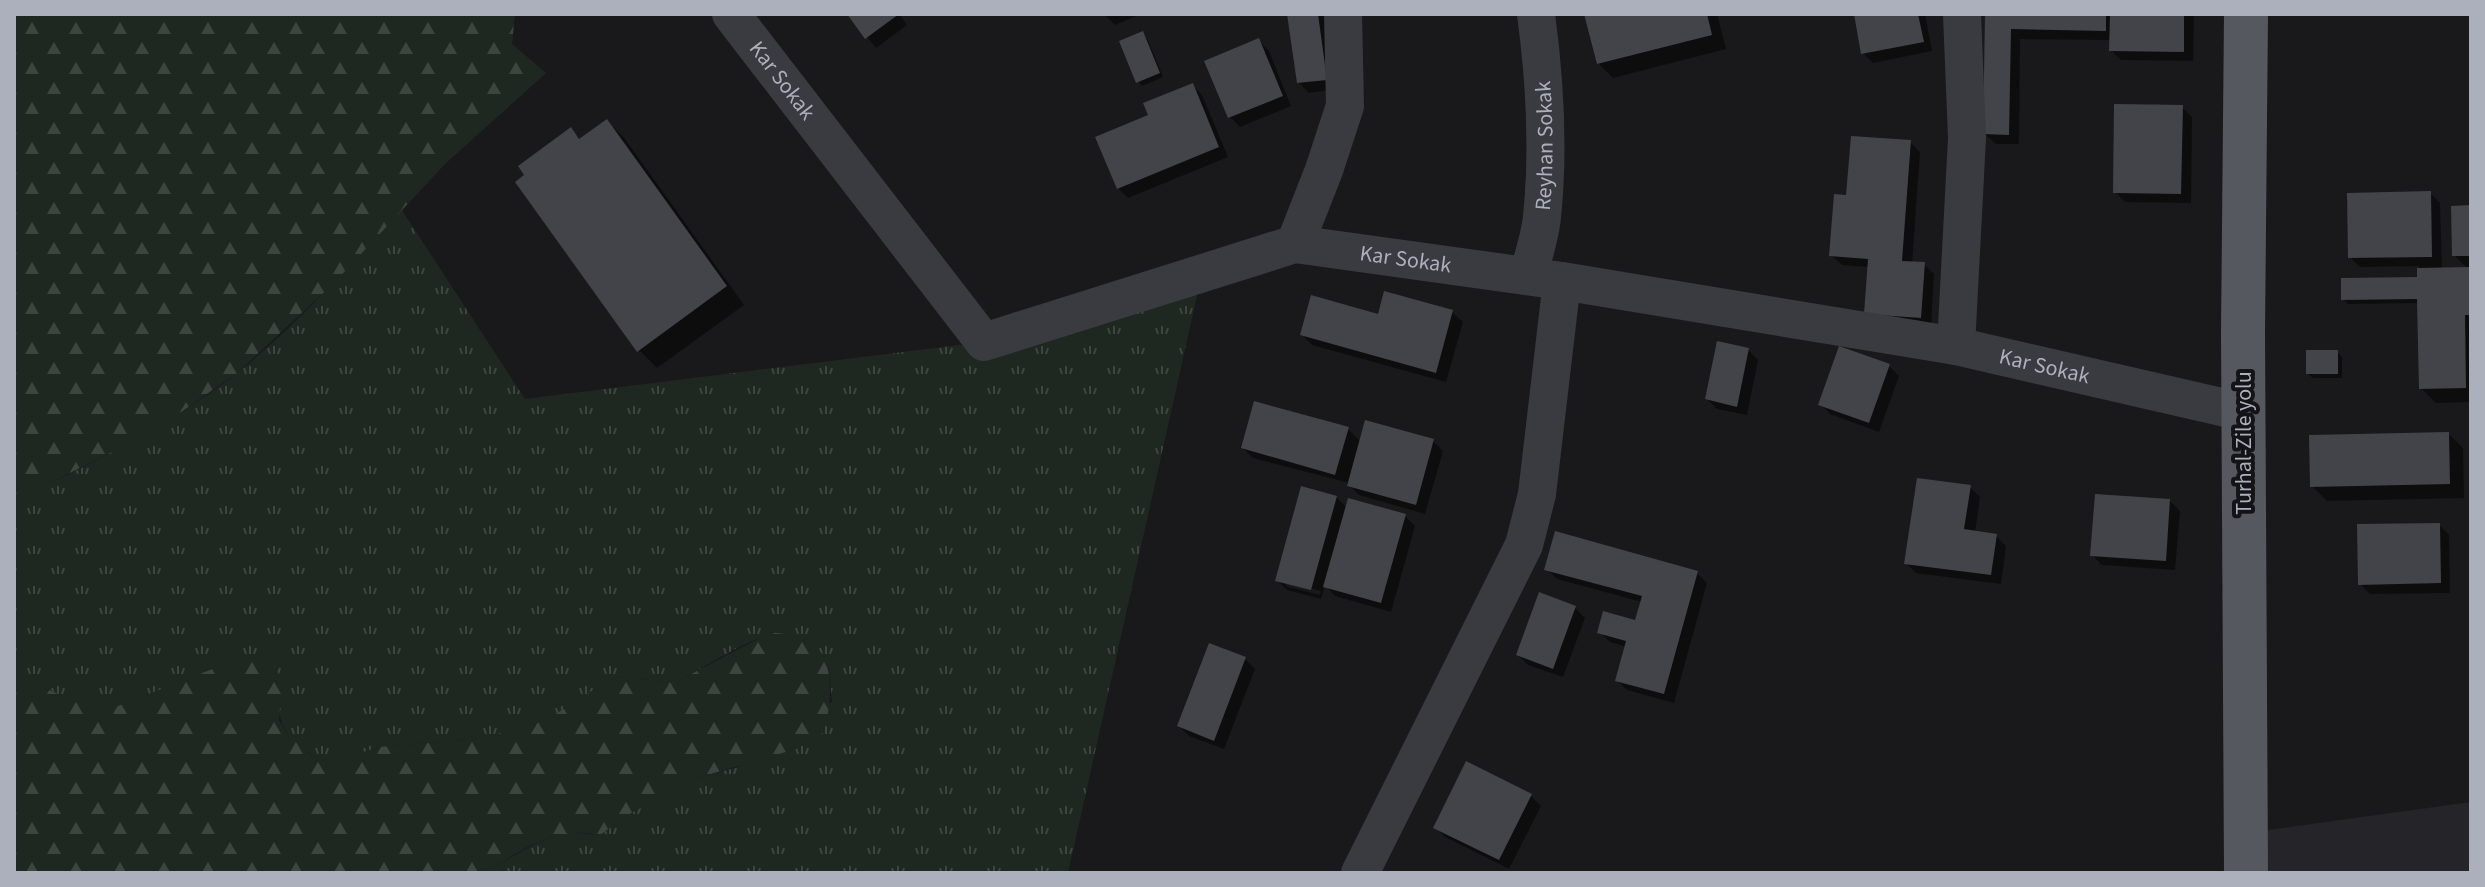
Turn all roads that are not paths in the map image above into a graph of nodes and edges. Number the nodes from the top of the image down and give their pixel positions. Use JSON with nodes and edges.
{"nodes":[{"id":1,"x":731,"y":14,"type":"edge"},
{"id":2,"x":1343,"y":14,"type":"edge"},
{"id":3,"x":1536,"y":14,"type":"edge"},
{"id":4,"x":1962,"y":14,"type":"edge"},
{"id":5,"x":2246,"y":14,"type":"edge"},
{"id":6,"x":1295,"y":244,"type":"junction"},
{"id":7,"x":1545,"y":279,"type":"junction"},
{"id":8,"x":1956,"y":346,"type":"junction"},
{"id":9,"x":2243,"y":412,"type":"junction"},
{"id":10,"x":1360,"y":873,"type":"edge"},
{"id":11,"x":2246,"y":873,"type":"edge"}],
"edges":[{"from":1,"to":6,"type":"street","name":"Kar Sokak"},
{"from":2,"to":6,"type":"street"},
{"from":3,"to":7,"type":"street","name":"Reyhan Sokak"},
{"from":4,"to":8,"type":"street"},
{"from":5,"to":9,"type":"main road","name":"Turhal-Zile yolu"},
{"from":6,"to":7,"type":"street","name":"Kar Sokak"},
{"from":7,"to":8,"type":"street","name":"Kar Sokak"},
{"from":7,"to":10,"type":"street","name":"Reyhan Sokak"},
{"from":8,"to":9,"type":"street","name":"Kar Sokak"},
{"from":9,"to":11,"type":"main road","name":"Turhal-Zile yolu"}]}
